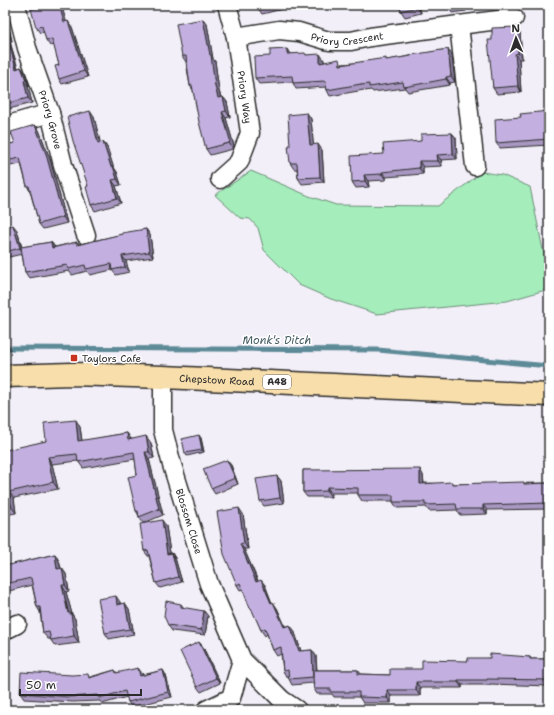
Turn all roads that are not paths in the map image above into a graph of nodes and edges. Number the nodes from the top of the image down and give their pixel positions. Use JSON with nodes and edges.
{"nodes":[{"id":1,"x":16,"y":5,"type":"edge"},
{"id":2,"x":227,"y":5,"type":"edge"},
{"id":3,"x":514,"y":18,"type":"dead end"},
{"id":4,"x":459,"y":25,"type":"junction"},
{"id":5,"x":236,"y":37,"type":"junction"},
{"id":6,"x":50,"y":113,"type":"junction"},
{"id":7,"x":5,"y":126,"type":"edge"},
{"id":8,"x":475,"y":166,"type":"dead end"},
{"id":9,"x":220,"y":179,"type":"dead end"},
{"id":10,"x":86,"y":235,"type":"dead end"},
{"id":11,"x":5,"y":376,"type":"edge"},
{"id":12,"x":163,"y":377,"type":"junction"},
{"id":13,"x":549,"y":395,"type":"edge"},
{"id":14,"x":242,"y":660,"type":"junction"},
{"id":15,"x":206,"y":710,"type":"edge"},
{"id":16,"x":297,"y":710,"type":"edge"}],
"edges":[{"from":1,"to":6,"type":"street","name":"Priory Grove"},
{"from":2,"to":5,"type":"street","name":"Priory Way"},
{"from":3,"to":4,"type":"street","name":"Priory Crescent"},
{"from":4,"to":5,"type":"street","name":"Priory Crescent"},
{"from":4,"to":8,"type":"street"},
{"from":5,"to":9,"type":"street","name":"Priory Way"},
{"from":6,"to":7,"type":"street"},
{"from":6,"to":10,"type":"street","name":"Priory Grove"},
{"from":11,"to":12,"type":"main road","name":"Chepstow Road","number":"A48"},
{"from":12,"to":13,"type":"main road","name":"Chepstow Road","number":"A48"},
{"from":12,"to":14,"type":"street","name":"Blossom Close"},
{"from":14,"to":15,"type":"street"},
{"from":14,"to":16,"type":"street","name":"Blossom Close"}]}
